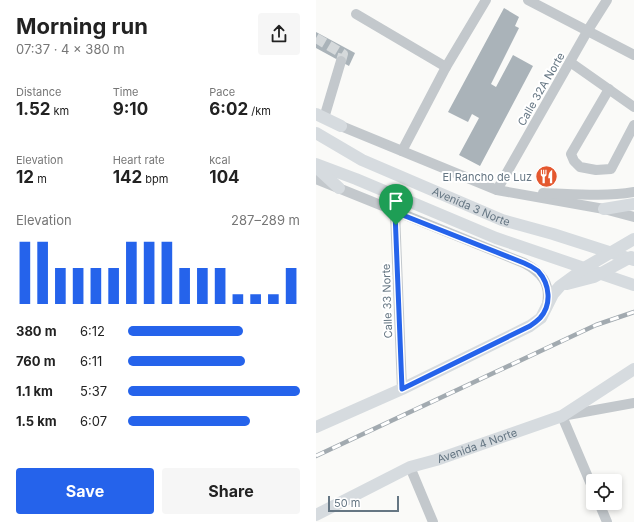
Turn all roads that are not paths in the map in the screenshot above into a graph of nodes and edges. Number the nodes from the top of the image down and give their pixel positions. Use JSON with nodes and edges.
{"nodes":[{"id":1,"x":486,"y":0,"type":"edge"},
{"id":2,"x":528,"y":0,"type":"edge"},
{"id":3,"x":607,"y":0,"type":"edge"},
{"id":4,"x":356,"y":14,"type":"dead end"},
{"id":5,"x":588,"y":30,"type":"junction"},
{"id":6,"x":634,"y":55,"type":"edge"},
{"id":7,"x":341,"y":61,"type":"dead end"},
{"id":8,"x":570,"y":62,"type":"junction"},
{"id":9,"x":446,"y":67,"type":"junction"},
{"id":10,"x":609,"y":89,"type":"junction"},
{"id":11,"x":634,"y":107,"type":"edge"},
{"id":12,"x":319,"y":119,"type":"edge"},
{"id":13,"x":634,"y":125,"type":"edge"},
{"id":14,"x":341,"y":126,"type":"joint"},
{"id":15,"x":316,"y":133,"type":"edge"},
{"id":16,"x":402,"y":151,"type":"junction"},
{"id":17,"x":316,"y":166,"type":"edge"},
{"id":18,"x":316,"y":179,"type":"edge"},
{"id":19,"x":339,"y":188,"type":"junction"},
{"id":20,"x":497,"y":190,"type":"junction"},
{"id":21,"x":634,"y":192,"type":"edge"},
{"id":22,"x":634,"y":204,"type":"edge"},
{"id":23,"x":604,"y":209,"type":"junction"},
{"id":24,"x":395,"y":212,"type":"junction"},
{"id":25,"x":634,"y":217,"type":"edge"},
{"id":26,"x":634,"y":239,"type":"edge"},
{"id":27,"x":634,"y":256,"type":"edge"},
{"id":28,"x":634,"y":260,"type":"edge"},
{"id":29,"x":634,"y":285,"type":"edge"},
{"id":30,"x":560,"y":286,"type":"junction"},
{"id":31,"x":546,"y":309,"type":"junction"},
{"id":32,"x":634,"y":369,"type":"edge"},
{"id":33,"x":402,"y":389,"type":"junction"},
{"id":34,"x":634,"y":403,"type":"edge"},
{"id":35,"x":562,"y":416,"type":"junction"},
{"id":36,"x":316,"y":427,"type":"edge"},
{"id":37,"x":410,"y":467,"type":"junction"},
{"id":38,"x":587,"y":474,"type":"edge"},
{"id":39,"x":602,"y":510,"type":"edge"},
{"id":40,"x":316,"y":516,"type":"edge"},
{"id":41,"x":433,"y":522,"type":"edge"},
{"id":42,"x":607,"y":522,"type":"edge"}],
"edges":[{"from":1,"to":9,"type":"street"},
{"from":2,"to":5,"type":"street"},
{"from":3,"to":5,"type":"street","name":"Calle 32A Norte"},
{"from":4,"to":9,"type":"street"},
{"from":5,"to":6,"type":"street"},
{"from":5,"to":8,"type":"street","name":"Calle 32A Norte"},
{"from":7,"to":12,"type":"street"},
{"from":8,"to":10,"type":"street"},
{"from":8,"to":20,"type":"street","name":"Calle 32A Norte"},
{"from":9,"to":16,"type":"street"},
{"from":10,"to":11,"type":"street"},
{"from":10,"to":13,"type":"street"},
{"from":12,"to":14,"type":"main road"},
{"from":14,"to":16,"type":"street"},
{"from":15,"to":28,"type":"main road","name":"Avenida 3 Norte"},
{"from":16,"to":20,"type":"street"},
{"from":17,"to":19,"type":"main road"},
{"from":17,"to":29,"type":"main road","name":"Avenida 3 Norte"},
{"from":18,"to":19,"type":"street"},
{"from":19,"to":24,"type":"street"},
{"from":20,"to":21,"type":"street"},
{"from":20,"to":23,"type":"street"},
{"from":22,"to":23,"type":"main road"},
{"from":23,"to":25,"type":"street"},
{"from":24,"to":31,"type":"street"},
{"from":24,"to":33,"type":"street","name":"Calle 33 Norte"},
{"from":26,"to":30,"type":"main road"},
{"from":27,"to":30,"type":"main road"},
{"from":30,"to":31,"type":"main road"},
{"from":31,"to":33,"type":"main road"},
{"from":32,"to":35,"type":"main road","name":"Avenida 4 Norte"},
{"from":33,"to":36,"type":"main road"},
{"from":34,"to":35,"type":"street"},
{"from":35,"to":37,"type":"main road","name":"Avenida 4 Norte"},
{"from":35,"to":38,"type":"street"},
{"from":37,"to":40,"type":"main road","name":"Avenida 4 Norte"},
{"from":37,"to":41,"type":"street"},
{"from":39,"to":42,"type":"street"}]}
